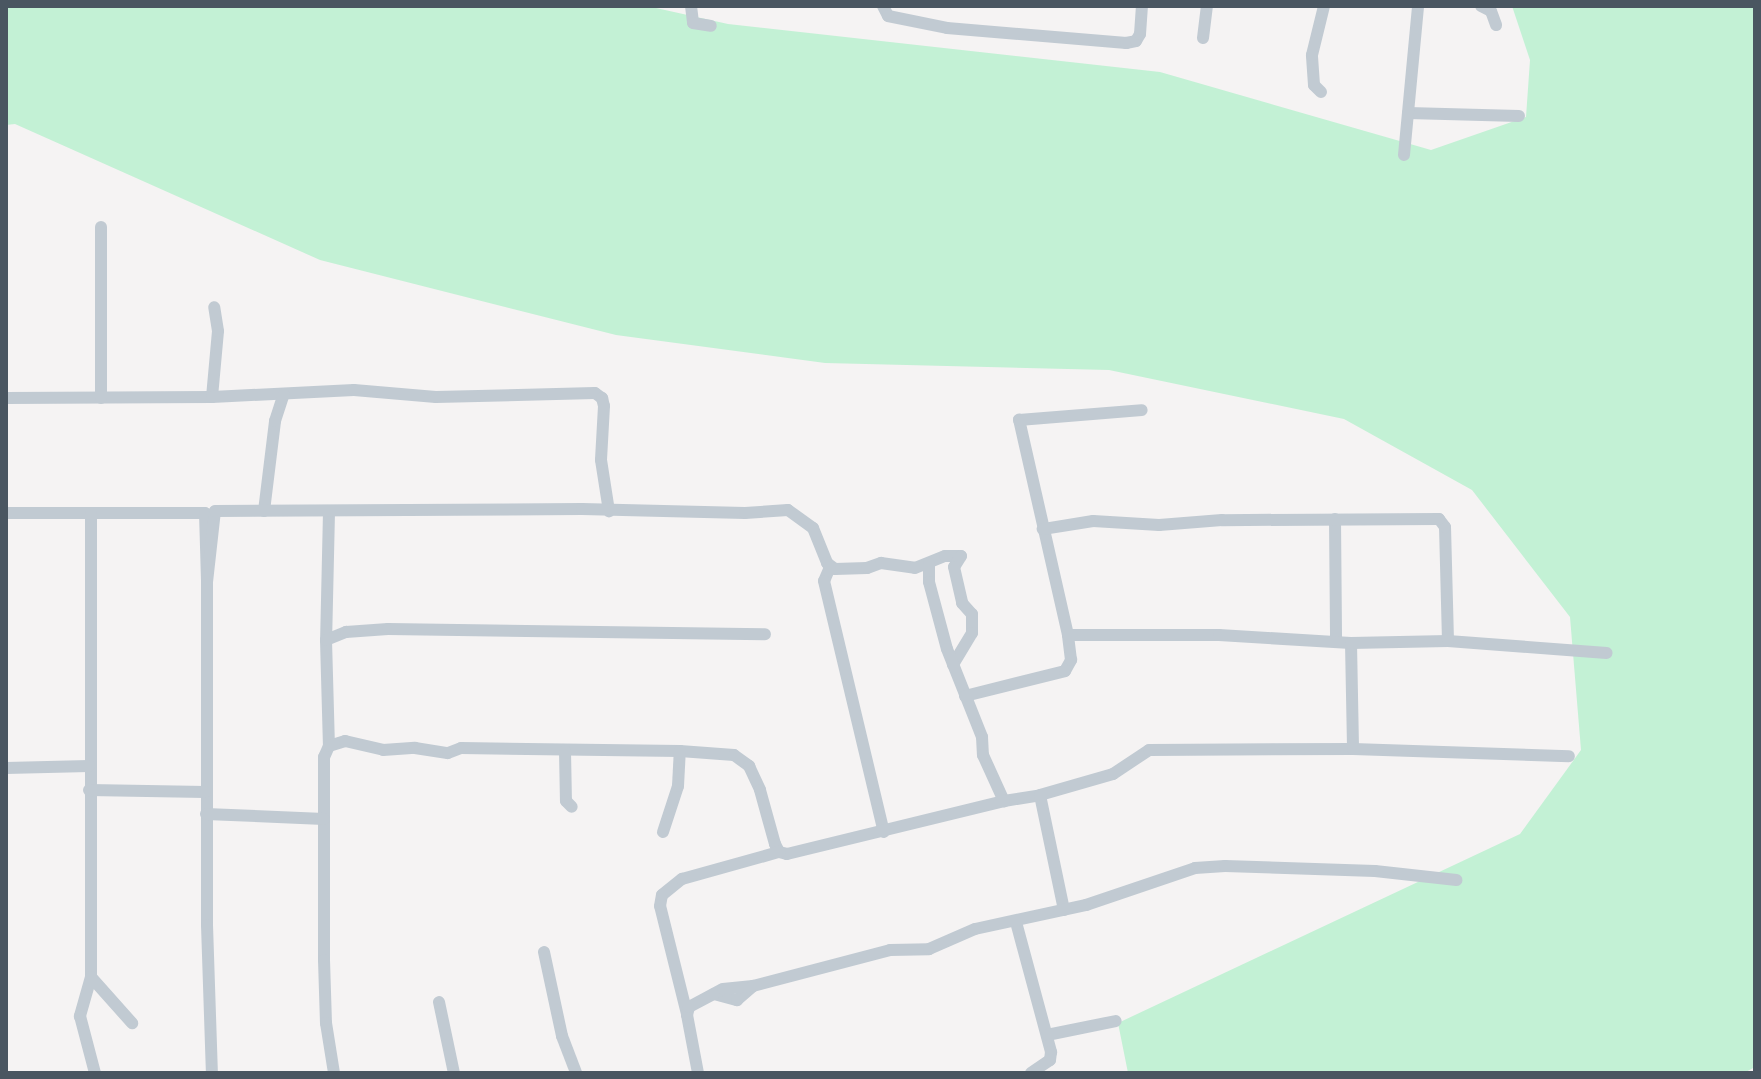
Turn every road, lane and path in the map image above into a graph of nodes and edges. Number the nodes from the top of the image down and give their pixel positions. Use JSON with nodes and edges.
{"nodes":[{"id":1,"x":691,"y":6,"type":"edge"},
{"id":2,"x":883,"y":6,"type":"edge"},
{"id":3,"x":1142,"y":6,"type":"edge"},
{"id":4,"x":1207,"y":6,"type":"edge"},
{"id":5,"x":1324,"y":6,"type":"edge"},
{"id":6,"x":1418,"y":6,"type":"edge"},
{"id":7,"x":1481,"y":6,"type":"edge"},
{"id":8,"x":1496,"y":25,"type":"dead end"},
{"id":9,"x":711,"y":26,"type":"dead end"},
{"id":10,"x":1203,"y":38,"type":"dead end"},
{"id":11,"x":1321,"y":92,"type":"dead end"},
{"id":12,"x":1408,"y":113,"type":"junction"},
{"id":13,"x":1519,"y":116,"type":"dead end"},
{"id":14,"x":1404,"y":155,"type":"dead end"},
{"id":15,"x":101,"y":227,"type":"dead end"},
{"id":16,"x":214,"y":307,"type":"dead end"},
{"id":17,"x":284,"y":394,"type":"junction"},
{"id":18,"x":212,"y":397,"type":"junction"},
{"id":19,"x":6,"y":398,"type":"edge"},
{"id":20,"x":101,"y":398,"type":"junction"},
{"id":21,"x":1142,"y":410,"type":"dead end"},
{"id":22,"x":264,"y":511,"type":"junction"},
{"id":23,"x":609,"y":511,"type":"junction"},
{"id":24,"x":329,"y":512,"type":"junction"},
{"id":25,"x":6,"y":513,"type":"edge"},
{"id":26,"x":91,"y":514,"type":"junction"},
{"id":27,"x":1335,"y":519,"type":"junction"},
{"id":28,"x":1043,"y":529,"type":"junction"},
{"id":29,"x":931,"y":563,"type":"junction"},
{"id":30,"x":830,"y":567,"type":"junction"},
{"id":31,"x":915,"y":568,"type":"junction"},
{"id":32,"x":207,"y":582,"type":"junction"},
{"id":33,"x":929,"y":582,"type":"junction"},
{"id":34,"x":765,"y":634,"type":"dead end"},
{"id":35,"x":1068,"y":635,"type":"junction"},
{"id":36,"x":326,"y":640,"type":"junction"},
{"id":37,"x":1336,"y":641,"type":"junction"},
{"id":38,"x":1448,"y":641,"type":"junction"},
{"id":39,"x":1351,"y":643,"type":"junction"},
{"id":40,"x":1607,"y":653,"type":"dead end"},
{"id":41,"x":953,"y":665,"type":"junction"},
{"id":42,"x":965,"y":696,"type":"junction"},
{"id":43,"x":329,"y":746,"type":"junction"},
{"id":44,"x":1353,"y":749,"type":"junction"},
{"id":45,"x":565,"y":751,"type":"junction"},
{"id":46,"x":680,"y":751,"type":"junction"},
{"id":47,"x":1569,"y":756,"type":"dead end"},
{"id":48,"x":89,"y":766,"type":"junction"},
{"id":49,"x":6,"y":768,"type":"edge"},
{"id":50,"x":89,"y":790,"type":"junction"},
{"id":51,"x":205,"y":792,"type":"junction"},
{"id":52,"x":1040,"y":795,"type":"junction"},
{"id":53,"x":1004,"y":801,"type":"junction"},
{"id":54,"x":572,"y":807,"type":"dead end"},
{"id":55,"x":206,"y":814,"type":"junction"},
{"id":56,"x":324,"y":819,"type":"junction"},
{"id":57,"x":663,"y":832,"type":"dead end"},
{"id":58,"x":884,"y":832,"type":"junction"},
{"id":59,"x":779,"y":852,"type":"junction"},
{"id":60,"x":1457,"y":880,"type":"dead end"},
{"id":61,"x":1064,"y":910,"type":"junction"},
{"id":62,"x":1016,"y":922,"type":"junction"},
{"id":63,"x":544,"y":952,"type":"dead end"},
{"id":64,"x":91,"y":977,"type":"junction"},
{"id":65,"x":439,"y":1002,"type":"dead end"},
{"id":66,"x":687,"y":1015,"type":"junction"},
{"id":67,"x":1116,"y":1021,"type":"dead end"},
{"id":68,"x":132,"y":1023,"type":"dead end"},
{"id":69,"x":1047,"y":1035,"type":"junction"},
{"id":70,"x":95,"y":1073,"type":"edge"},
{"id":71,"x":212,"y":1073,"type":"edge"},
{"id":72,"x":334,"y":1073,"type":"edge"},
{"id":73,"x":454,"y":1073,"type":"edge"},
{"id":74,"x":576,"y":1073,"type":"edge"},
{"id":75,"x":698,"y":1073,"type":"edge"},
{"id":76,"x":1031,"y":1073,"type":"edge"}],
"edges":[{"from":1,"to":9,"type":"street"},
{"from":2,"to":3,"type":"street"},
{"from":4,"to":10,"type":"street"},
{"from":5,"to":11,"type":"street"},
{"from":6,"to":12,"type":"street"},
{"from":7,"to":8,"type":"street"},
{"from":12,"to":13,"type":"street"},
{"from":12,"to":14,"type":"street"},
{"from":15,"to":20,"type":"street"},
{"from":16,"to":18,"type":"street"},
{"from":17,"to":18,"type":"street"},
{"from":17,"to":22,"type":"street"},
{"from":17,"to":23,"type":"street"},
{"from":18,"to":20,"type":"street"},
{"from":19,"to":20,"type":"street"},
{"from":21,"to":28,"type":"street"},
{"from":22,"to":24,"type":"street"},
{"from":22,"to":32,"type":"street"},
{"from":23,"to":24,"type":"street"},
{"from":23,"to":30,"type":"street"},
{"from":24,"to":36,"type":"street"},
{"from":25,"to":26,"type":"street"},
{"from":26,"to":32,"type":"street"},
{"from":26,"to":48,"type":"street"},
{"from":27,"to":28,"type":"street"},
{"from":27,"to":37,"type":"street"},
{"from":27,"to":38,"type":"street"},
{"from":28,"to":35,"type":"street"},
{"from":29,"to":31,"type":"street"},
{"from":29,"to":33,"type":"street"},
{"from":29,"to":41,"type":"street"},
{"from":30,"to":31,"type":"street"},
{"from":30,"to":58,"type":"street"},
{"from":31,"to":33,"type":"street"},
{"from":32,"to":51,"type":"street"},
{"from":33,"to":41,"type":"street"},
{"from":34,"to":36,"type":"street"},
{"from":35,"to":37,"type":"street"},
{"from":35,"to":42,"type":"street"},
{"from":36,"to":43,"type":"street"},
{"from":37,"to":39,"type":"street"},
{"from":38,"to":39,"type":"street"},
{"from":38,"to":40,"type":"street"},
{"from":39,"to":44,"type":"street"},
{"from":41,"to":42,"type":"street"},
{"from":42,"to":53,"type":"street"},
{"from":43,"to":45,"type":"street"},
{"from":43,"to":56,"type":"street"},
{"from":44,"to":47,"type":"street"},
{"from":44,"to":52,"type":"street"},
{"from":45,"to":46,"type":"street"},
{"from":45,"to":54,"type":"street"},
{"from":46,"to":57,"type":"street"},
{"from":46,"to":59,"type":"street"},
{"from":48,"to":49,"type":"street"},
{"from":48,"to":50,"type":"street"},
{"from":50,"to":51,"type":"street"},
{"from":50,"to":64,"type":"street"},
{"from":51,"to":55,"type":"street"},
{"from":52,"to":53,"type":"street"},
{"from":52,"to":61,"type":"street"},
{"from":53,"to":58,"type":"street"},
{"from":55,"to":56,"type":"street"},
{"from":55,"to":71,"type":"street"},
{"from":56,"to":72,"type":"street"},
{"from":58,"to":59,"type":"street"},
{"from":59,"to":66,"type":"street"},
{"from":60,"to":61,"type":"street"},
{"from":61,"to":62,"type":"street"},
{"from":62,"to":66,"type":"street"},
{"from":62,"to":69,"type":"street"},
{"from":63,"to":74,"type":"street"},
{"from":64,"to":68,"type":"street"},
{"from":64,"to":70,"type":"street"},
{"from":65,"to":73,"type":"street"},
{"from":66,"to":75,"type":"street"},
{"from":67,"to":69,"type":"street"},
{"from":69,"to":76,"type":"street"}]}
